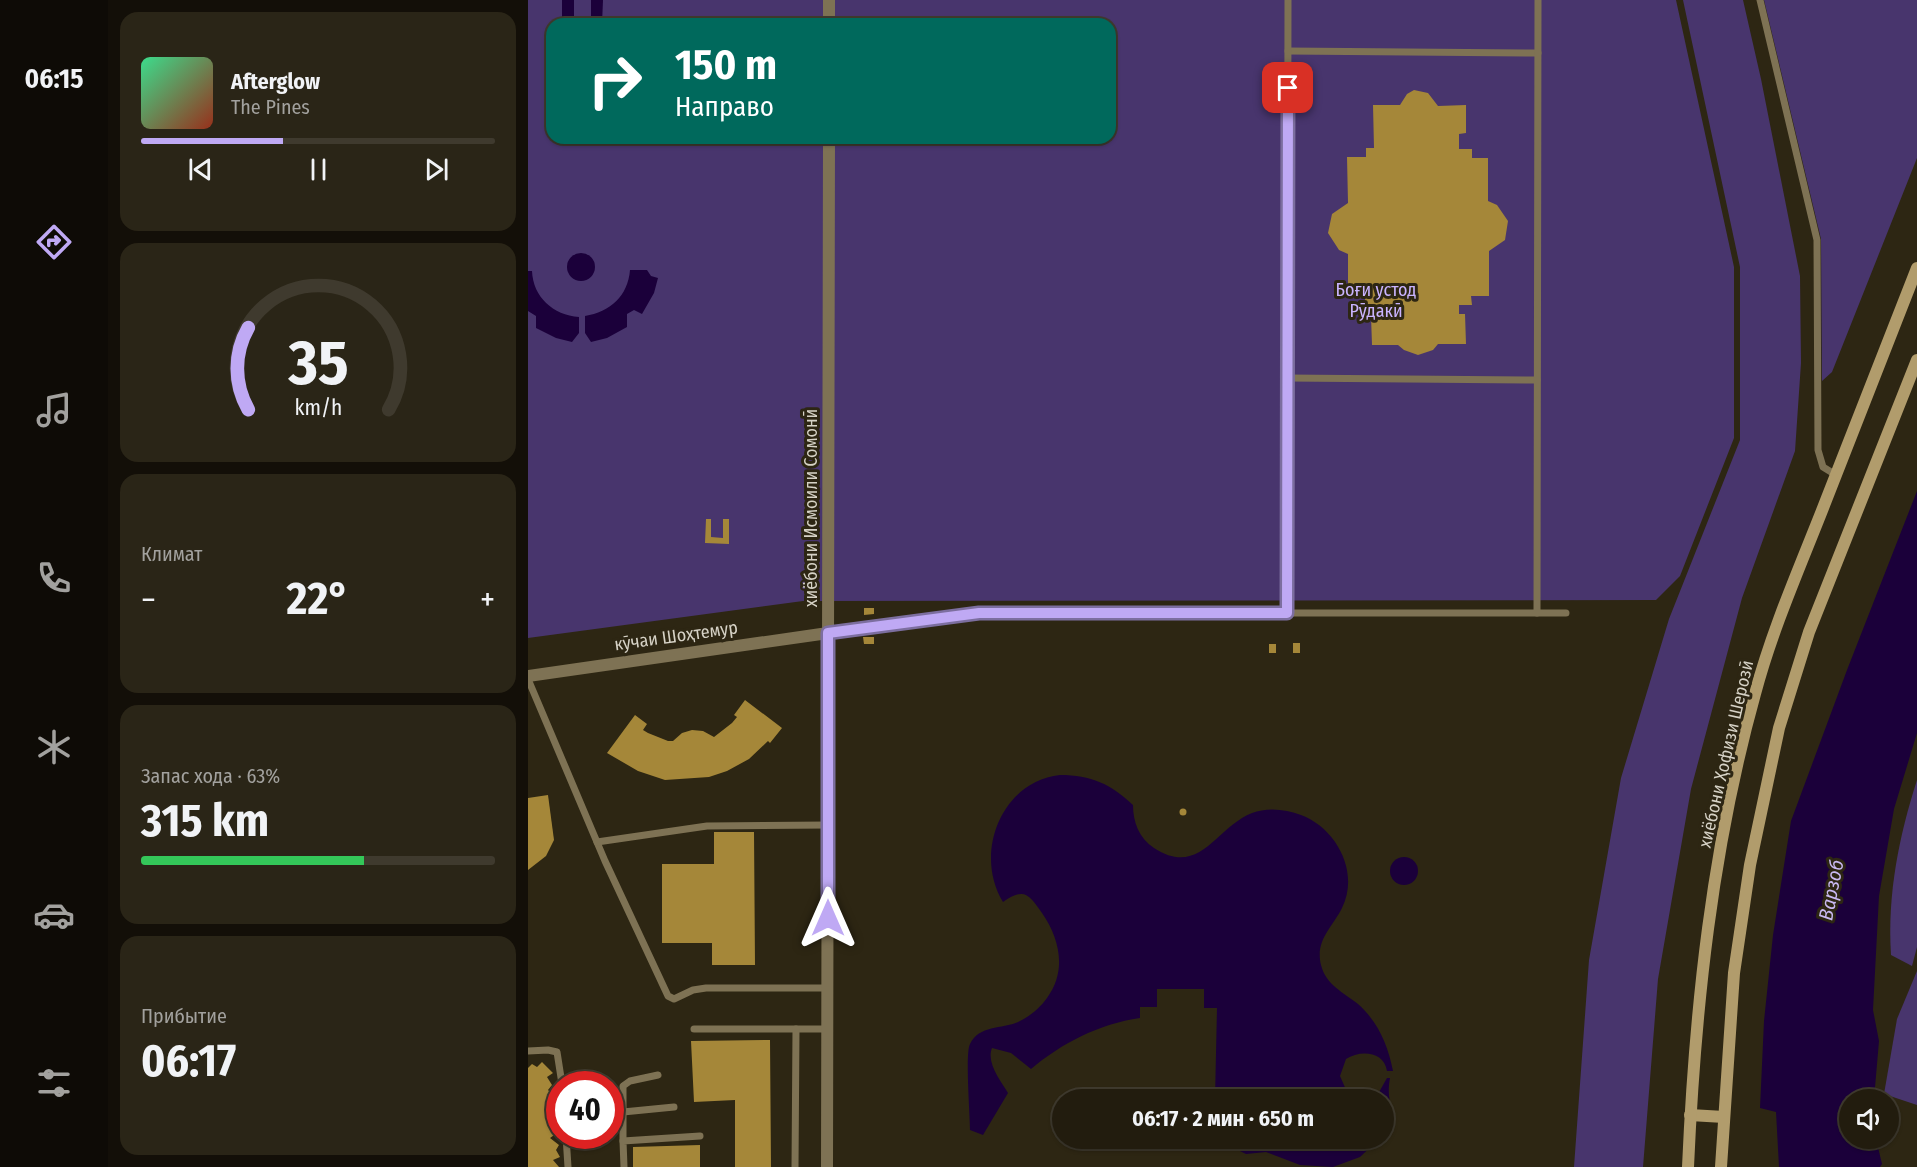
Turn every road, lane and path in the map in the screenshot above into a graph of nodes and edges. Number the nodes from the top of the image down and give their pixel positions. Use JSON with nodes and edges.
{"nodes":[{"id":1,"x":830,"y":0,"type":"edge"},
{"id":2,"x":1288,"y":0,"type":"edge"},
{"id":3,"x":1538,"y":0,"type":"edge"},
{"id":4,"x":1760,"y":0,"type":"edge"},
{"id":5,"x":829,"y":18,"type":"edge"},
{"id":6,"x":1288,"y":51,"type":"junction"},
{"id":7,"x":1538,"y":53,"type":"junction"},
{"id":8,"x":829,"y":144,"type":"edge"},
{"id":9,"x":1917,"y":268,"type":"edge"},
{"id":10,"x":1917,"y":360,"type":"edge"},
{"id":11,"x":1287,"y":378,"type":"junction"},
{"id":12,"x":1537,"y":380,"type":"junction"},
{"id":13,"x":1836,"y":475,"type":"junction"},
{"id":14,"x":1287,"y":613,"type":"junction"},
{"id":15,"x":1537,"y":613,"type":"junction"},
{"id":16,"x":1566,"y":613,"type":"dead end"},
{"id":17,"x":828,"y":633,"type":"junction"},
{"id":18,"x":528,"y":677,"type":"edge"},
{"id":19,"x":828,"y":825,"type":"junction"},
{"id":20,"x":597,"y":842,"type":"junction"},
{"id":21,"x":828,"y":988,"type":"junction"},
{"id":22,"x":694,"y":1029,"type":"dead end"},
{"id":23,"x":796,"y":1029,"type":"junction"},
{"id":24,"x":828,"y":1029,"type":"junction"},
{"id":25,"x":528,"y":1051,"type":"edge"},
{"id":26,"x":559,"y":1071,"type":"edge"},
{"id":27,"x":658,"y":1075,"type":"dead end"},
{"id":28,"x":624,"y":1086,"type":"edge"},
{"id":29,"x":674,"y":1107,"type":"dead end"},
{"id":30,"x":624,"y":1112,"type":"edge"},
{"id":31,"x":1690,"y":1115,"type":"junction"},
{"id":32,"x":1724,"y":1118,"type":"junction"},
{"id":33,"x":700,"y":1136,"type":"dead end"},
{"id":34,"x":624,"y":1141,"type":"edge"},
{"id":35,"x":567,"y":1149,"type":"edge"},
{"id":36,"x":623,"y":1149,"type":"edge"},
{"id":37,"x":568,"y":1167,"type":"edge"},
{"id":38,"x":624,"y":1167,"type":"edge"},
{"id":39,"x":795,"y":1167,"type":"edge"},
{"id":40,"x":827,"y":1167,"type":"edge"},
{"id":41,"x":1688,"y":1167,"type":"edge"},
{"id":42,"x":1720,"y":1167,"type":"edge"}],
"edges":[{"from":1,"to":5,"type":"street"},
{"from":2,"to":6,"type":"lane"},
{"from":3,"to":7,"type":"lane"},
{"from":4,"to":13,"type":"lane"},
{"from":6,"to":7,"type":"lane"},
{"from":6,"to":11,"type":"lane"},
{"from":7,"to":12,"type":"lane"},
{"from":8,"to":17,"type":"street","name":"хиёбони Исмоили Сомонӣ"},
{"from":9,"to":13,"type":"main road","name":"хиёбони Ҳофизи Шерозӣ"},
{"from":10,"to":32,"type":"main road"},
{"from":11,"to":12,"type":"lane"},
{"from":11,"to":14,"type":"lane"},
{"from":12,"to":15,"type":"lane"},
{"from":13,"to":31,"type":"main road","name":"хиёбони Ҳофизи Шерозӣ"},
{"from":14,"to":15,"type":"lane"},
{"from":14,"to":17,"type":"lane"},
{"from":15,"to":16,"type":"lane"},
{"from":17,"to":18,"type":"street","name":"кӯчаи Шоҳтемур"},
{"from":17,"to":19,"type":"street","name":"хиёбони Исмоили Сомонӣ"},
{"from":18,"to":20,"type":"lane"},
{"from":19,"to":20,"type":"lane"},
{"from":19,"to":21,"type":"street","name":"хиёбони Исмоили Сомонӣ"},
{"from":20,"to":21,"type":"lane"},
{"from":21,"to":24,"type":"street","name":"хиёбони Исмоили Сомонӣ"},
{"from":22,"to":23,"type":"lane"},
{"from":23,"to":24,"type":"lane"},
{"from":23,"to":39,"type":"lane"},
{"from":24,"to":40,"type":"street","name":"хиёбони Исмоили Сомонӣ"},
{"from":25,"to":26,"type":"lane"},
{"from":27,"to":28,"type":"lane"},
{"from":29,"to":30,"type":"lane"},
{"from":31,"to":32,"type":"main road"},
{"from":31,"to":41,"type":"main road","name":"хиёбони Ҳофизи Шерозӣ"},
{"from":32,"to":42,"type":"main road"},
{"from":33,"to":34,"type":"lane"},
{"from":35,"to":37,"type":"lane"},
{"from":36,"to":38,"type":"lane"}]}
